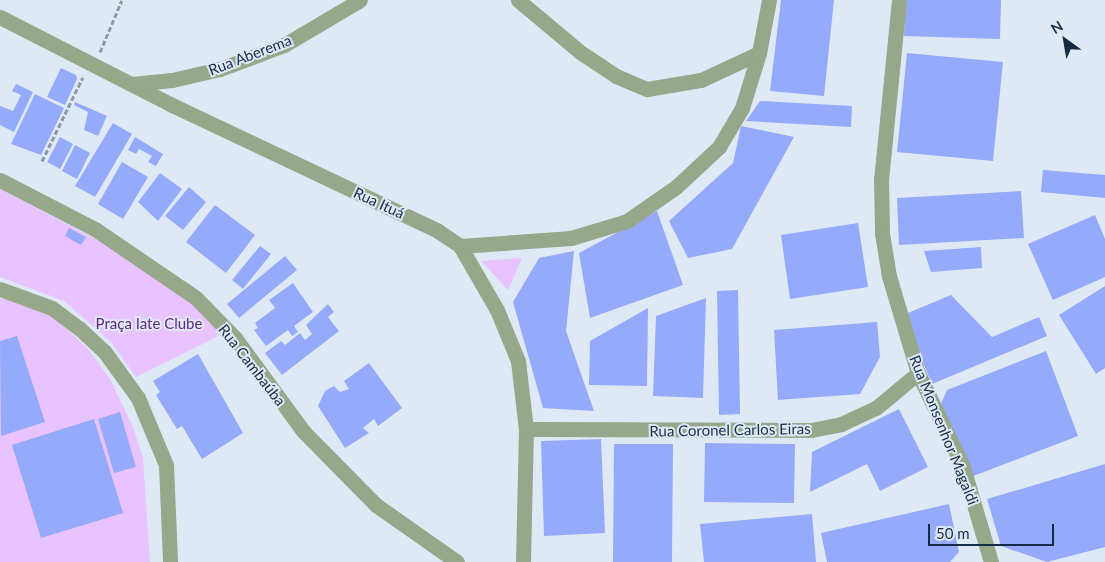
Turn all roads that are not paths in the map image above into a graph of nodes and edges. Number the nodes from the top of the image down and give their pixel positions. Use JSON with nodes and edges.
{"nodes":[{"id":1,"x":360,"y":0,"type":"edge"},
{"id":2,"x":518,"y":0,"type":"edge"},
{"id":3,"x":769,"y":0,"type":"edge"},
{"id":4,"x":899,"y":0,"type":"edge"},
{"id":5,"x":0,"y":17,"type":"edge"},
{"id":6,"x":759,"y":53,"type":"junction"},
{"id":7,"x":132,"y":84,"type":"junction"},
{"id":8,"x":0,"y":180,"type":"edge"},
{"id":9,"x":460,"y":246,"type":"junction"},
{"id":10,"x":0,"y":289,"type":"edge"},
{"id":11,"x":918,"y":373,"type":"junction"},
{"id":12,"x":526,"y":429,"type":"junction"},
{"id":13,"x":170,"y":562,"type":"edge"},
{"id":14,"x":455,"y":562,"type":"edge"},
{"id":15,"x":523,"y":562,"type":"edge"},
{"id":16,"x":991,"y":562,"type":"edge"}],
"edges":[{"from":1,"to":7,"type":"street","name":"Rua Aberema"},
{"from":2,"to":6,"type":"street"},
{"from":3,"to":6,"type":"street"},
{"from":4,"to":11,"type":"street","name":"Rua Monsenhor Magaldi"},
{"from":5,"to":7,"type":"street","name":"Rua Ituá"},
{"from":6,"to":9,"type":"street"},
{"from":7,"to":9,"type":"street","name":"Rua Ituá"},
{"from":8,"to":14,"type":"street","name":"Rua Cambaúba"},
{"from":9,"to":12,"type":"street","name":"Rua Ituá"},
{"from":10,"to":13,"type":"street"},
{"from":11,"to":12,"type":"street","name":"Rua Coronel Carlos Eiras"},
{"from":11,"to":16,"type":"street","name":"Rua Monsenhor Magaldi"},
{"from":12,"to":15,"type":"street","name":"Rua Ituá"}]}
